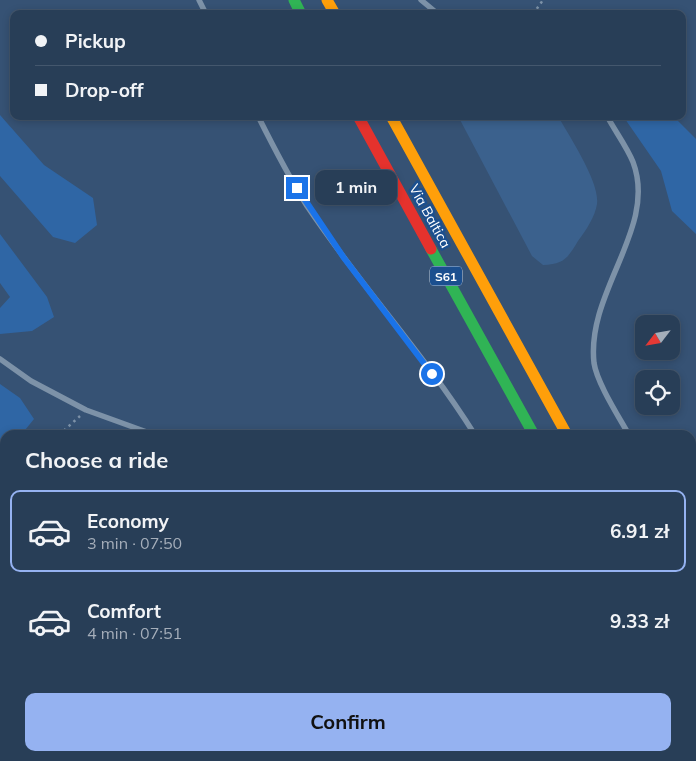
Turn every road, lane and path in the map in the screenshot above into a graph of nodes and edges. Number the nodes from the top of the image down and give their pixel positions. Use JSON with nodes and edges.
{"nodes":[{"id":1,"x":421,"y":0,"type":"edge"},
{"id":2,"x":433,"y":10,"type":"edge"},
{"id":3,"x":260,"y":120,"type":"edge"},
{"id":4,"x":360,"y":120,"type":"edge"},
{"id":5,"x":393,"y":120,"type":"edge"},
{"id":6,"x":608,"y":120,"type":"edge"},
{"id":7,"x":0,"y":359,"type":"edge"},
{"id":8,"x":86,"y":410,"type":"junction"},
{"id":9,"x":64,"y":430,"type":"edge"},
{"id":10,"x":141,"y":430,"type":"edge"},
{"id":11,"x":472,"y":430,"type":"edge"},
{"id":12,"x":531,"y":430,"type":"edge"},
{"id":13,"x":564,"y":430,"type":"edge"},
{"id":14,"x":626,"y":430,"type":"edge"}],
"edges":[{"from":1,"to":2,"type":"lane"},
{"from":3,"to":11,"type":"lane"},
{"from":4,"to":12,"type":"highway","name":"Via Baltica","number":"S61"},
{"from":5,"to":13,"type":"highway","name":"Via Baltica","number":"S61"},
{"from":6,"to":14,"type":"lane"},
{"from":7,"to":8,"type":"lane"},
{"from":8,"to":9,"type":"path"},
{"from":8,"to":10,"type":"lane"}]}
